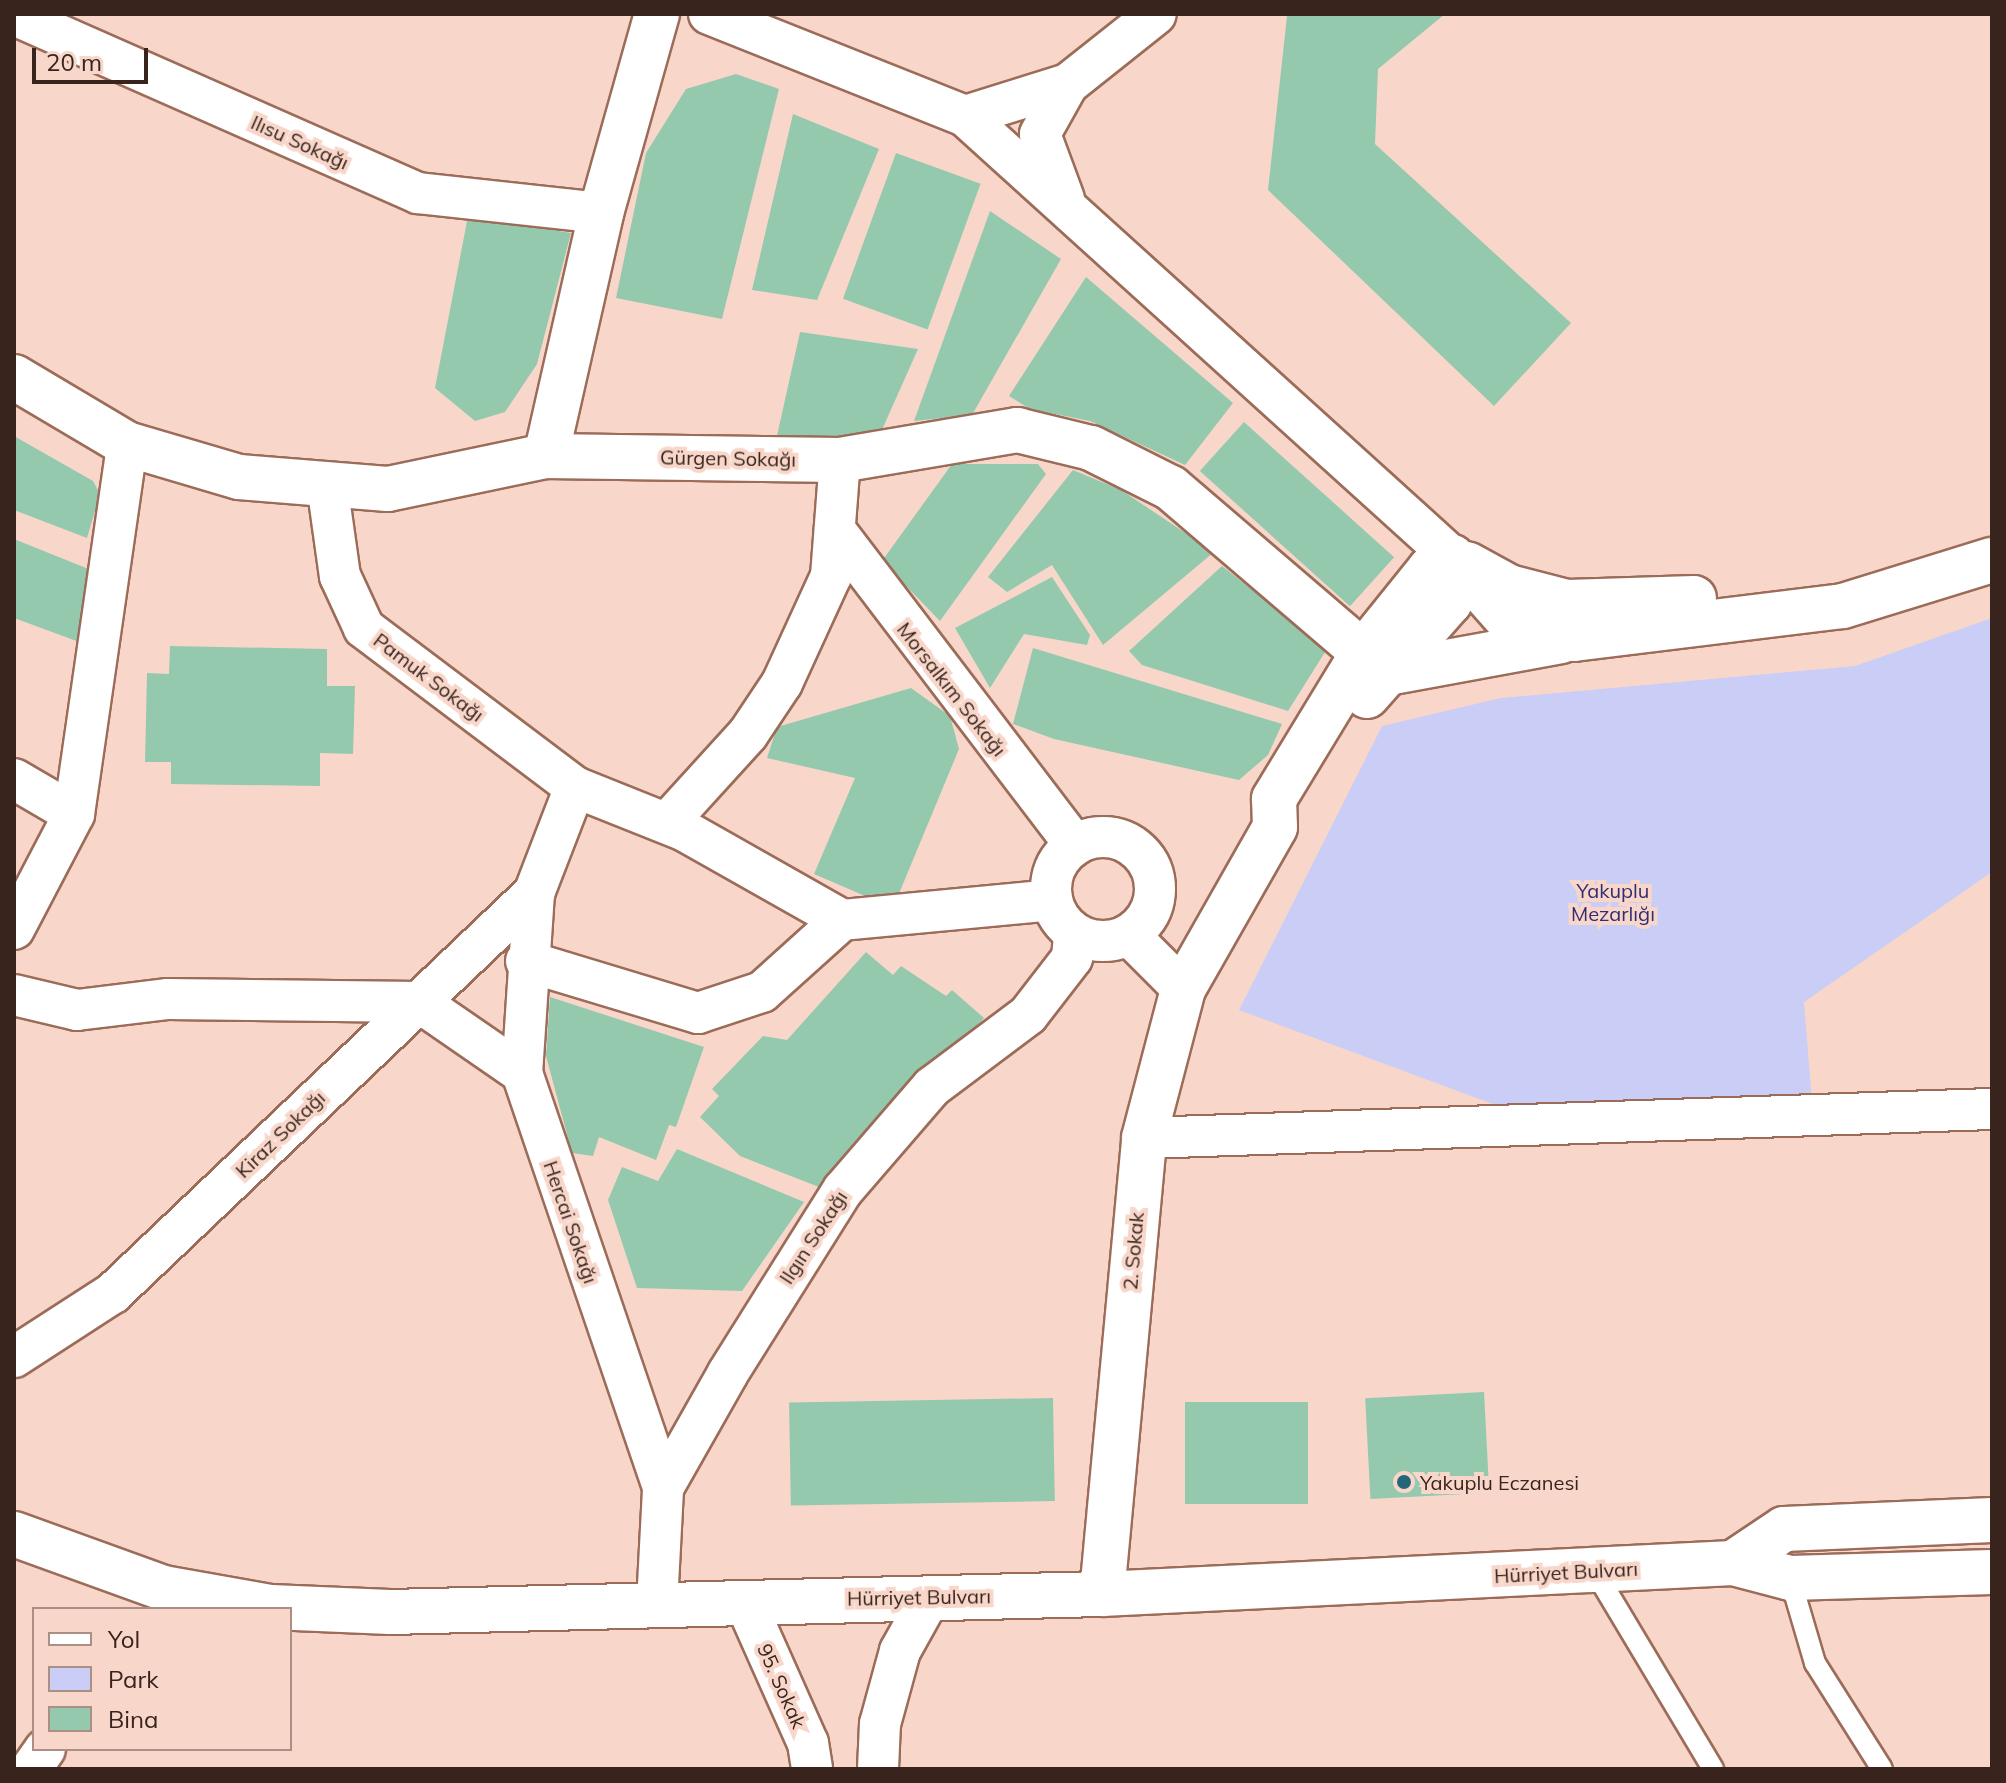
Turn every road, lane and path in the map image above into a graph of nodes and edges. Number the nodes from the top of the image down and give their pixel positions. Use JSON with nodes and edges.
{"nodes":[{"id":1,"x":657,"y":14,"type":"edge"},
{"id":2,"x":709,"y":14,"type":"edge"},
{"id":3,"x":1156,"y":14,"type":"edge"},
{"id":4,"x":14,"y":15,"type":"edge"},
{"id":5,"x":1068,"y":84,"type":"junction"},
{"id":6,"x":965,"y":116,"type":"junction"},
{"id":7,"x":1068,"y":206,"type":"junction"},
{"id":8,"x":601,"y":213,"type":"junction"},
{"id":9,"x":14,"y":377,"type":"edge"},
{"id":10,"x":127,"y":444,"type":"junction"},
{"id":11,"x":546,"y":456,"type":"junction"},
{"id":12,"x":840,"y":460,"type":"junction"},
{"id":13,"x":327,"y":484,"type":"junction"},
{"id":14,"x":835,"y":530,"type":"junction"},
{"id":15,"x":1992,"y":532,"type":"edge"},
{"id":16,"x":1452,"y":557,"type":"junction"},
{"id":17,"x":1992,"y":560,"type":"edge"},
{"id":18,"x":1574,"y":639,"type":"junction"},
{"id":19,"x":1375,"y":662,"type":"junction"},
{"id":20,"x":14,"y":779,"type":"edge"},
{"id":21,"x":575,"y":787,"type":"junction"},
{"id":22,"x":74,"y":814,"type":"junction"},
{"id":23,"x":667,"y":823,"type":"junction"},
{"id":24,"x":1075,"y":845,"type":"junction"},
{"id":25,"x":534,"y":893,"type":"junction"},
{"id":26,"x":1052,"y":900,"type":"junction"},
{"id":27,"x":842,"y":920,"type":"junction"},
{"id":28,"x":14,"y":929,"type":"edge"},
{"id":29,"x":1074,"y":933,"type":"junction"},
{"id":30,"x":1129,"y":935,"type":"junction"},
{"id":31,"x":526,"y":961,"type":"junction"},
{"id":32,"x":1183,"y":989,"type":"junction"},
{"id":33,"x":14,"y":995,"type":"edge"},
{"id":34,"x":419,"y":1002,"type":"junction"},
{"id":35,"x":522,"y":1073,"type":"junction"},
{"id":36,"x":1992,"y":1109,"type":"edge"},
{"id":37,"x":1144,"y":1138,"type":"junction"},
{"id":38,"x":14,"y":1357,"type":"edge"},
{"id":39,"x":663,"y":1488,"type":"junction"},
{"id":40,"x":14,"y":1502,"type":"edge"},
{"id":41,"x":1992,"y":1520,"type":"edge"},
{"id":42,"x":14,"y":1534,"type":"edge"},
{"id":43,"x":1733,"y":1563,"type":"junction"},
{"id":44,"x":111,"y":1565,"type":"junction"},
{"id":45,"x":1594,"y":1570,"type":"junction"},
{"id":46,"x":1992,"y":1572,"type":"edge"},
{"id":47,"x":1790,"y":1578,"type":"junction"},
{"id":48,"x":1102,"y":1594,"type":"junction"},
{"id":49,"x":930,"y":1597,"type":"junction"},
{"id":50,"x":156,"y":1598,"type":"edge"},
{"id":51,"x":657,"y":1604,"type":"junction"},
{"id":52,"x":746,"y":1604,"type":"junction"},
{"id":53,"x":271,"y":1607,"type":"edge"},
{"id":54,"x":292,"y":1608,"type":"edge"},
{"id":55,"x":44,"y":1751,"type":"edge"},
{"id":56,"x":31,"y":1769,"type":"edge"},
{"id":57,"x":812,"y":1769,"type":"edge"},
{"id":58,"x":878,"y":1769,"type":"edge"},
{"id":59,"x":1713,"y":1769,"type":"edge"},
{"id":60,"x":1882,"y":1769,"type":"edge"}],
"edges":[{"from":1,"to":8,"type":"street"},
{"from":2,"to":6,"type":"street"},
{"from":3,"to":5,"type":"street"},
{"from":4,"to":8,"type":"street","name":"Ilısu Sokağı"},
{"from":5,"to":6,"type":"street"},
{"from":5,"to":7,"type":"street"},
{"from":6,"to":7,"type":"street"},
{"from":7,"to":16,"type":"street"},
{"from":8,"to":11,"type":"street"},
{"from":9,"to":10,"type":"street","name":"Gürgen Sokağı"},
{"from":10,"to":13,"type":"street","name":"Gürgen Sokağı"},
{"from":10,"to":22,"type":"street"},
{"from":11,"to":12,"type":"street","name":"Gürgen Sokağı"},
{"from":11,"to":13,"type":"street","name":"Gürgen Sokağı"},
{"from":12,"to":14,"type":"street"},
{"from":12,"to":19,"type":"street","name":"Gürgen Sokağı"},
{"from":13,"to":21,"type":"street","name":"Pamuk Sokağı"},
{"from":14,"to":23,"type":"street"},
{"from":14,"to":24,"type":"street","name":"Morsalkım Sokağı"},
{"from":15,"to":16,"type":"street"},
{"from":16,"to":18,"type":"street"},
{"from":16,"to":19,"type":"street"},
{"from":17,"to":18,"type":"street"},
{"from":18,"to":19,"type":"street"},
{"from":19,"to":32,"type":"street","name":"2. Sokak"},
{"from":20,"to":22,"type":"street"},
{"from":21,"to":23,"type":"street","name":"Pamuk Sokağı"},
{"from":21,"to":25,"type":"street"},
{"from":22,"to":28,"type":"street"},
{"from":23,"to":27,"type":"street","name":"Pamuk Sokağı"},
{"from":24,"to":26,"type":"street"},
{"from":24,"to":30,"type":"street"},
{"from":25,"to":31,"type":"street"},
{"from":25,"to":34,"type":"street","name":"Kiraz Sokağı"},
{"from":26,"to":27,"type":"street"},
{"from":26,"to":29,"type":"street"},
{"from":27,"to":31,"type":"street"},
{"from":29,"to":30,"type":"street"},
{"from":29,"to":39,"type":"street","name":"Ilgın Sokağı"},
{"from":30,"to":32,"type":"street"},
{"from":31,"to":35,"type":"street"},
{"from":32,"to":37,"type":"street","name":"2. Sokak"},
{"from":33,"to":34,"type":"street"},
{"from":34,"to":35,"type":"street"},
{"from":34,"to":38,"type":"street","name":"Kiraz Sokağı"},
{"from":35,"to":39,"type":"street","name":"Hercai Sokağı"},
{"from":36,"to":37,"type":"street"},
{"from":37,"to":48,"type":"street","name":"2. Sokak"},
{"from":39,"to":51,"type":"street","name":"Ilgın Sokağı"},
{"from":40,"to":44,"type":"street","name":"Hürriyet Bulvarı"},
{"from":41,"to":43,"type":"street"},
{"from":42,"to":44,"type":"street","name":"Hürriyet Bulvarı"},
{"from":43,"to":45,"type":"street","name":"Hürriyet Bulvarı"},
{"from":43,"to":47,"type":"street","name":"Hürriyet Bulvarı"},
{"from":44,"to":50,"type":"street","name":"Hürriyet Bulvarı"},
{"from":45,"to":48,"type":"street","name":"Hürriyet Bulvarı"},
{"from":45,"to":59,"type":"lane"},
{"from":46,"to":47,"type":"street","name":"Hürriyet Bulvarı"},
{"from":47,"to":60,"type":"lane"},
{"from":48,"to":49,"type":"street","name":"Hürriyet Bulvarı"},
{"from":49,"to":52,"type":"street","name":"Hürriyet Bulvarı"},
{"from":49,"to":58,"type":"street"},
{"from":50,"to":53,"type":"street","name":"Hürriyet Bulvarı"},
{"from":51,"to":52,"type":"street","name":"Hürriyet Bulvarı"},
{"from":51,"to":54,"type":"street","name":"Hürriyet Bulvarı"},
{"from":52,"to":57,"type":"street","name":"95. Sokak"},
{"from":55,"to":56,"type":"street"}]}
